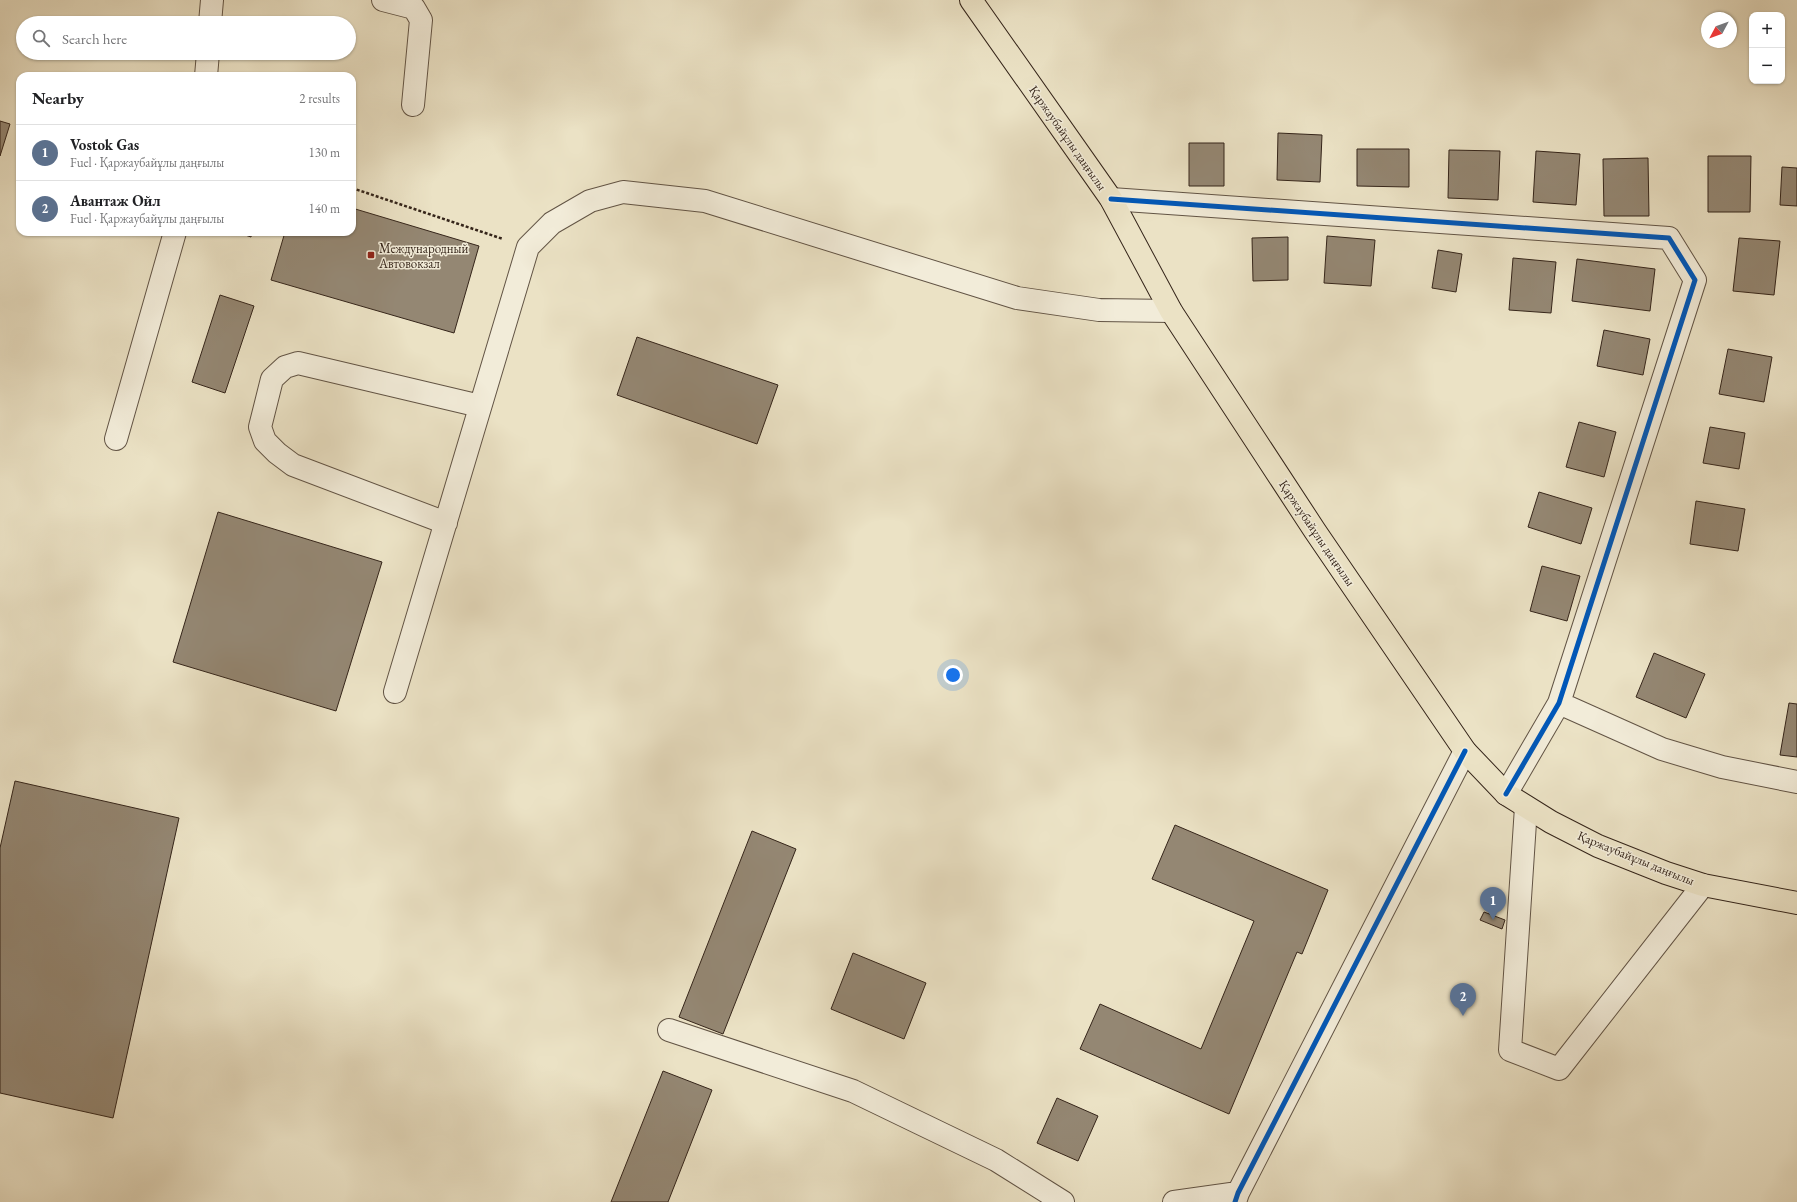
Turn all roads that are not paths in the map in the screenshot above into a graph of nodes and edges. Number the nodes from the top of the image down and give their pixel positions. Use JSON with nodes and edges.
{"nodes":[{"id":1,"x":212,"y":0,"type":"edge"},
{"id":2,"x":383,"y":0,"type":"edge"},
{"id":3,"x":971,"y":0,"type":"edge"},
{"id":4,"x":211,"y":16,"type":"edge"},
{"id":5,"x":207,"y":60,"type":"edge"},
{"id":6,"x":206,"y":72,"type":"edge"},
{"id":7,"x":413,"y":105,"type":"dead end"},
{"id":8,"x":1111,"y":199,"type":"junction"},
{"id":9,"x":174,"y":236,"type":"edge"},
{"id":10,"x":1171,"y":310,"type":"junction"},
{"id":11,"x":480,"y":406,"type":"junction"},
{"id":12,"x":116,"y":439,"type":"dead end"},
{"id":13,"x":446,"y":523,"type":"junction"},
{"id":14,"x":395,"y":692,"type":"dead end"},
{"id":15,"x":1559,"y":703,"type":"junction"},
{"id":16,"x":1465,"y":751,"type":"junction"},
{"id":17,"x":1797,"y":782,"type":"edge"},
{"id":18,"x":1506,"y":794,"type":"junction"},
{"id":19,"x":1526,"y":807,"type":"junction"},
{"id":20,"x":1703,"y":885,"type":"junction"},
{"id":21,"x":1797,"y":903,"type":"edge"},
{"id":22,"x":669,"y":1030,"type":"dead end"},
{"id":23,"x":1236,"y":1198,"type":"edge"},
{"id":24,"x":1063,"y":1202,"type":"edge"},
{"id":25,"x":1174,"y":1202,"type":"edge"}],
"edges":[{"from":1,"to":4,"type":"street"},
{"from":2,"to":7,"type":"street"},
{"from":3,"to":8,"type":"highway","name":"Қаржаубайұлы даңғылы"},
{"from":5,"to":6,"type":"street"},
{"from":8,"to":10,"type":"highway","name":"Қаржаубайұлы даңғылы"},
{"from":8,"to":15,"type":"street"},
{"from":9,"to":12,"type":"street"},
{"from":10,"to":11,"type":"street"},
{"from":10,"to":16,"type":"highway","name":"Қаржаубайұлы даңғылы"},
{"from":11,"to":13,"type":"street"},
{"from":11,"to":13,"type":"street"},
{"from":13,"to":14,"type":"street"},
{"from":15,"to":17,"type":"street"},
{"from":15,"to":18,"type":"street"},
{"from":16,"to":18,"type":"highway","name":"Қаржаубайұлы даңғылы"},
{"from":16,"to":23,"type":"street"},
{"from":18,"to":19,"type":"highway","name":"Қаржаубайұлы даңғылы"},
{"from":19,"to":20,"type":"highway","name":"Қаржаубайұлы даңғылы"},
{"from":19,"to":20,"type":"street"},
{"from":20,"to":21,"type":"highway","name":"Қаржаубайұлы даңғылы"},
{"from":22,"to":24,"type":"street"},
{"from":23,"to":25,"type":"street"}]}
